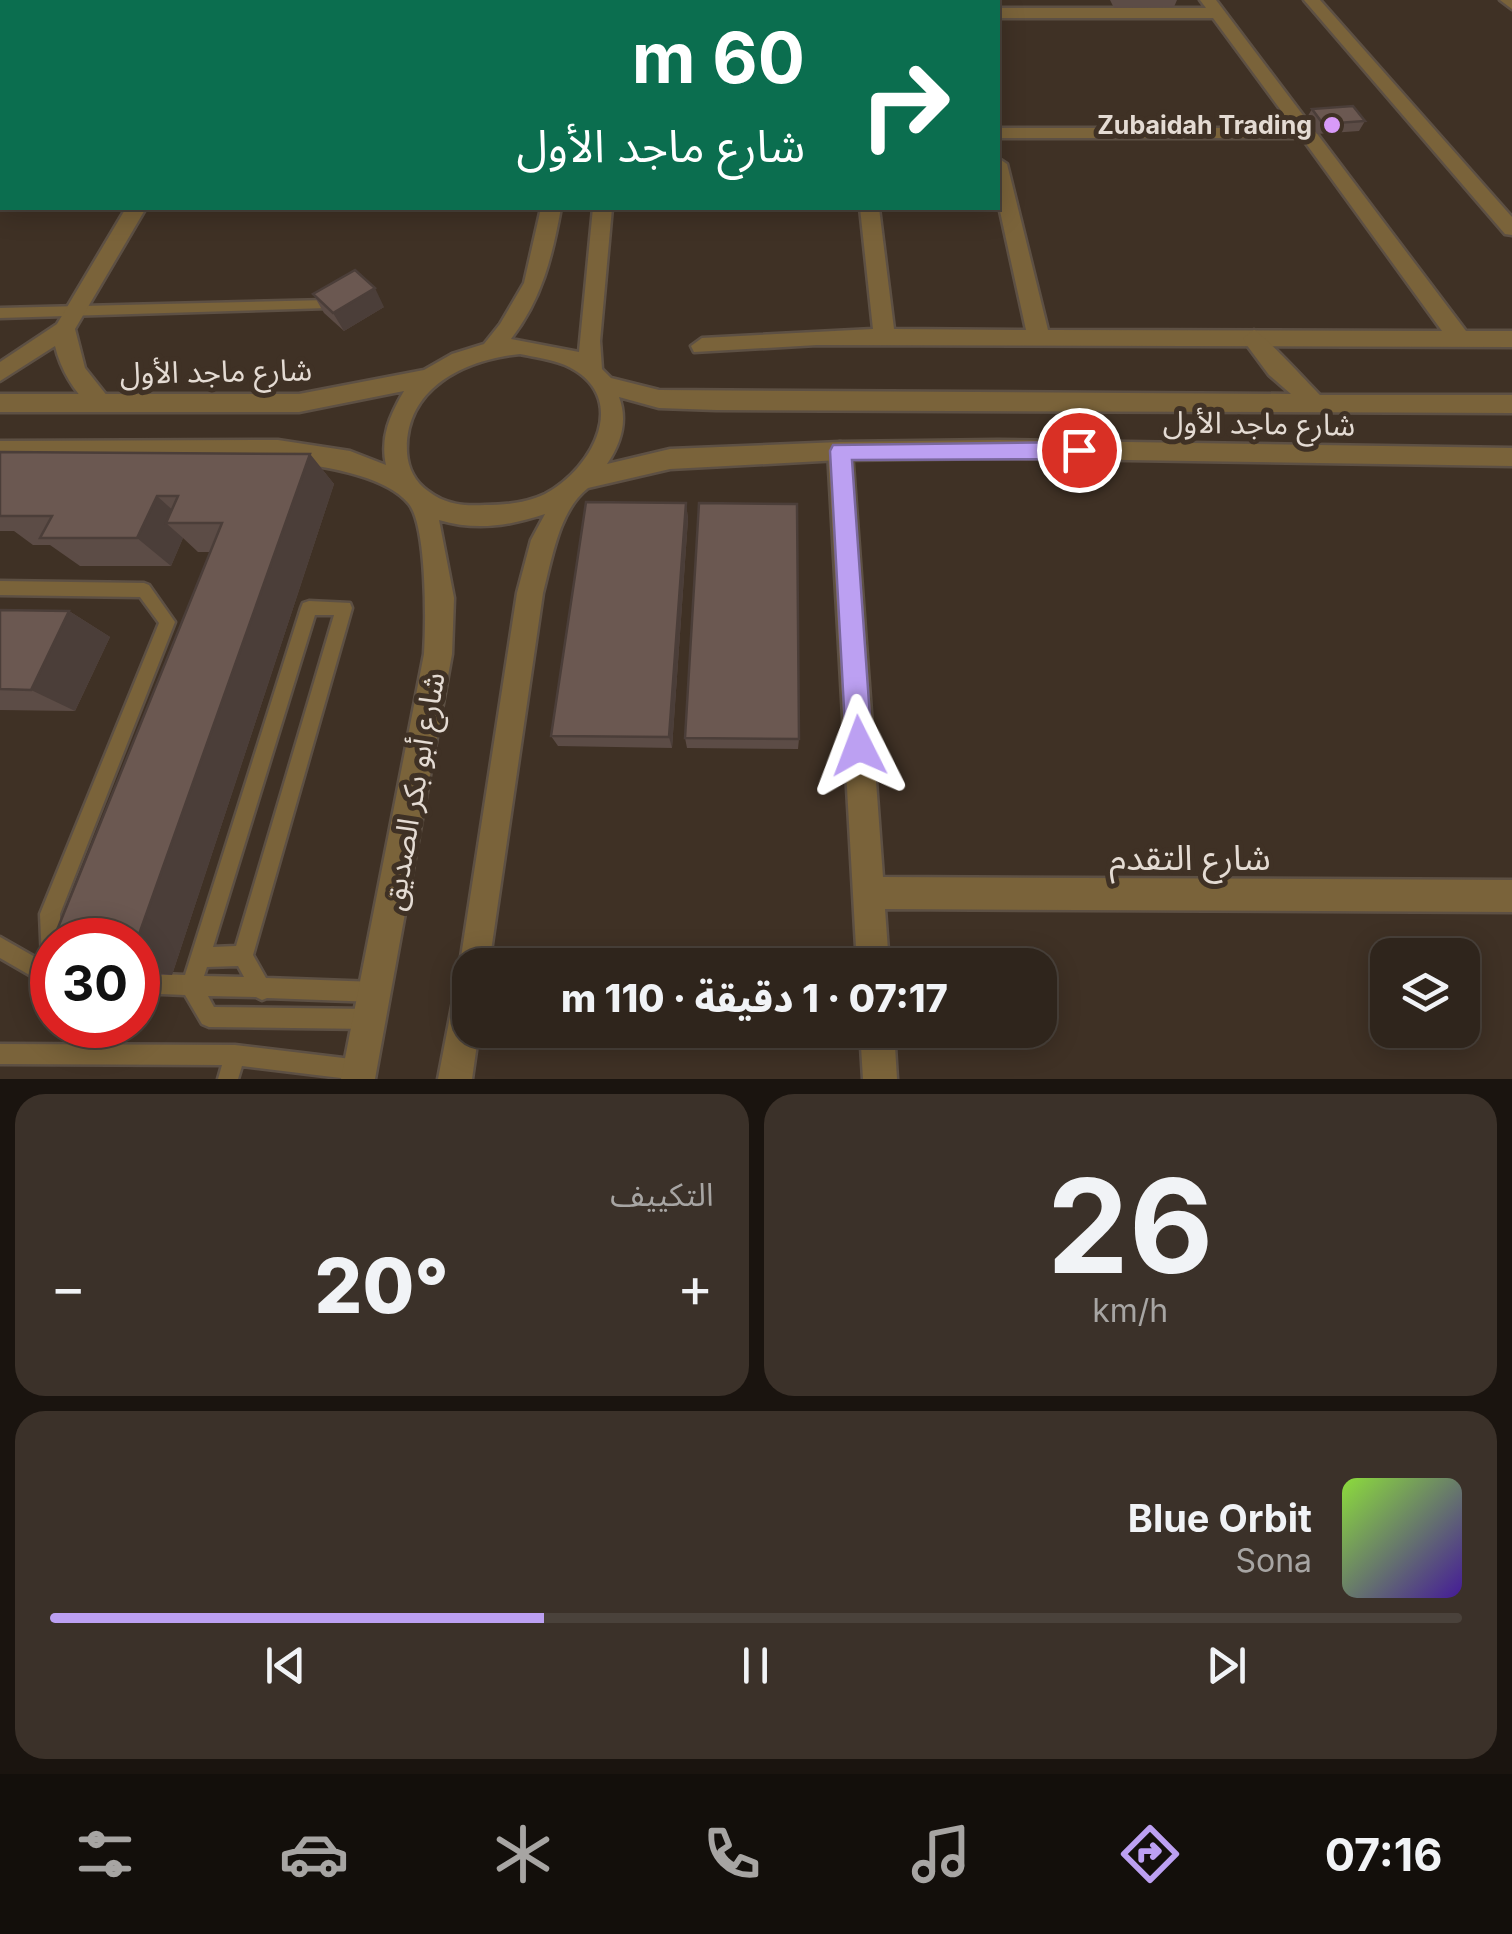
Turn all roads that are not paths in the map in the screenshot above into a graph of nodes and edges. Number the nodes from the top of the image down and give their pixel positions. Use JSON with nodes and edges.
{"nodes":[{"id":1,"x":1312,"y":0,"type":"edge"},
{"id":2,"x":1213,"y":7,"type":"edge"},
{"id":3,"x":1000,"y":13,"type":"edge"},
{"id":4,"x":1000,"y":133,"type":"edge"},
{"id":5,"x":1307,"y":133,"type":"junction"},
{"id":6,"x":1000,"y":172,"type":"edge"},
{"id":7,"x":135,"y":210,"type":"edge"},
{"id":8,"x":551,"y":210,"type":"edge"},
{"id":9,"x":603,"y":210,"type":"edge"},
{"id":10,"x":869,"y":210,"type":"edge"},
{"id":11,"x":1512,"y":229,"type":"edge"},
{"id":12,"x":328,"y":304,"type":"edge"},
{"id":13,"x":0,"y":313,"type":"edge"},
{"id":14,"x":70,"y":319,"type":"junction"},
{"id":15,"x":884,"y":338,"type":"junction"},
{"id":16,"x":1039,"y":338,"type":"junction"},
{"id":17,"x":1254,"y":338,"type":"junction"},
{"id":18,"x":1460,"y":338,"type":"junction"},
{"id":19,"x":1512,"y":339,"type":"edge"},
{"id":20,"x":702,"y":346,"type":"dead end"},
{"id":21,"x":492,"y":348,"type":"junction"},
{"id":22,"x":0,"y":372,"type":"edge"},
{"id":23,"x":430,"y":376,"type":"junction"},
{"id":24,"x":598,"y":376,"type":"junction"},
{"id":25,"x":1246,"y":401,"type":"junction"},
{"id":26,"x":1314,"y":402,"type":"junction"},
{"id":27,"x":0,"y":403,"type":"edge"},
{"id":28,"x":100,"y":403,"type":"junction"},
{"id":29,"x":1512,"y":404,"type":"edge"},
{"id":30,"x":0,"y":450,"type":"edge"},
{"id":31,"x":840,"y":451,"type":"junction"},
{"id":32,"x":1512,"y":456,"type":"edge"},
{"id":33,"x":578,"y":486,"type":"junction"},
{"id":34,"x":414,"y":493,"type":"junction"},
{"id":35,"x":0,"y":588,"type":"edge"},
{"id":36,"x":868,"y":893,"type":"junction"},
{"id":37,"x":1512,"y":896,"type":"edge"},
{"id":38,"x":50,"y":918,"type":"edge"},
{"id":39,"x":0,"y":947,"type":"edge"},
{"id":40,"x":475,"y":948,"type":"edge"},
{"id":41,"x":871,"y":948,"type":"edge"},
{"id":42,"x":199,"y":956,"type":"junction"},
{"id":43,"x":243,"y":956,"type":"junction"},
{"id":44,"x":30,"y":965,"type":"edge"},
{"id":45,"x":160,"y":984,"type":"edge"},
{"id":46,"x":191,"y":986,"type":"junction"},
{"id":47,"x":262,"y":990,"type":"junction"},
{"id":48,"x":373,"y":1006,"type":"junction"},
{"id":49,"x":460,"y":1048,"type":"edge"},
{"id":50,"x":878,"y":1048,"type":"edge"},
{"id":51,"x":0,"y":1054,"type":"edge"},
{"id":52,"x":235,"y":1055,"type":"junction"},
{"id":53,"x":359,"y":1074,"type":"edge"},
{"id":54,"x":228,"y":1079,"type":"edge"},
{"id":55,"x":455,"y":1079,"type":"edge"},
{"id":56,"x":880,"y":1079,"type":"edge"}],
"edges":[{"from":1,"to":11,"type":"street"},
{"from":2,"to":3,"type":"street"},
{"from":2,"to":5,"type":"street"},
{"from":4,"to":5,"type":"street"},
{"from":5,"to":18,"type":"street"},
{"from":6,"to":16,"type":"street"},
{"from":7,"to":14,"type":"street"},
{"from":8,"to":21,"type":"street"},
{"from":9,"to":24,"type":"street"},
{"from":10,"to":15,"type":"street"},
{"from":12,"to":14,"type":"lane"},
{"from":13,"to":14,"type":"lane"},
{"from":14,"to":22,"type":"street"},
{"from":14,"to":28,"type":"street"},
{"from":15,"to":16,"type":"street"},
{"from":15,"to":20,"type":"street"},
{"from":16,"to":17,"type":"street"},
{"from":17,"to":18,"type":"street"},
{"from":17,"to":25,"type":"street"},
{"from":17,"to":26,"type":"street"},
{"from":18,"to":19,"type":"street"},
{"from":21,"to":23,"type":"street"},
{"from":21,"to":24,"type":"street"},
{"from":23,"to":28,"type":"street","name":"شارع ماجد الأول"},
{"from":23,"to":34,"type":"street"},
{"from":24,"to":25,"type":"street","name":"شارع ماجد الأول"},
{"from":24,"to":33,"type":"street"},
{"from":25,"to":26,"type":"street","name":"شارع ماجد الأول"},
{"from":26,"to":29,"type":"street","name":"شارع ماجد الأول"},
{"from":27,"to":28,"type":"street","name":"شارع ماجد الأول"},
{"from":30,"to":34,"type":"street"},
{"from":31,"to":32,"type":"street","name":"شارع ماجد الأول"},
{"from":31,"to":33,"type":"street","name":"شارع ماجد الأول"},
{"from":31,"to":36,"type":"street"},
{"from":33,"to":34,"type":"street"},
{"from":33,"to":40,"type":"street"},
{"from":34,"to":48,"type":"street","name":"شارع أبو بكر الصديق"},
{"from":35,"to":38,"type":"lane"},
{"from":36,"to":37,"type":"street","name":"شارع التقدم"},
{"from":36,"to":41,"type":"street"},
{"from":39,"to":44,"type":"lane"},
{"from":42,"to":43,"type":"lane"},
{"from":42,"to":43,"type":"lane"},
{"from":42,"to":46,"type":"lane"},
{"from":43,"to":47,"type":"lane"},
{"from":45,"to":46,"type":"lane"},
{"from":46,"to":47,"type":"lane"},
{"from":46,"to":48,"type":"lane"},
{"from":47,"to":48,"type":"lane"},
{"from":48,"to":53,"type":"street","name":"شارع أبو بكر الصديق"},
{"from":49,"to":55,"type":"street"},
{"from":50,"to":56,"type":"street"},
{"from":51,"to":52,"type":"lane"},
{"from":52,"to":53,"type":"lane"},
{"from":52,"to":54,"type":"lane"}]}
